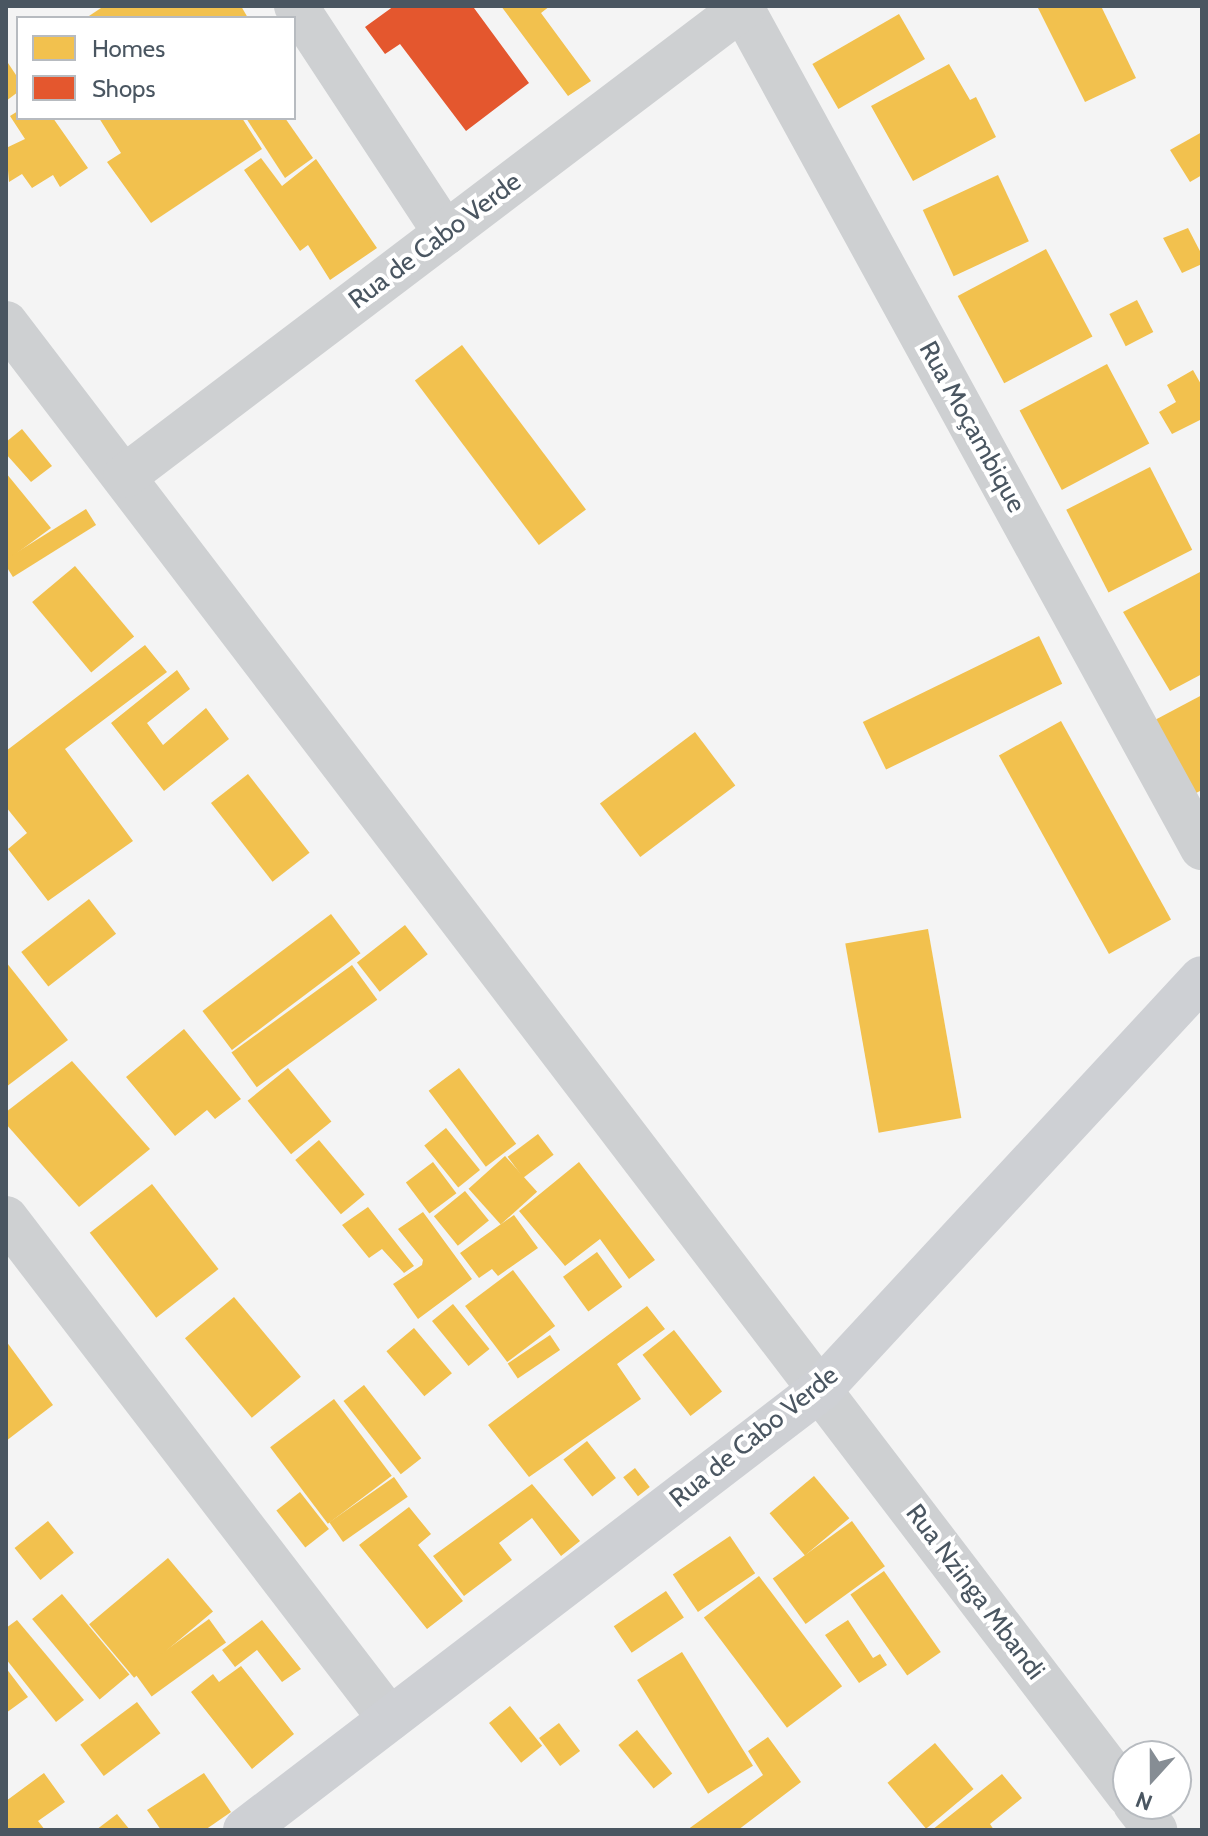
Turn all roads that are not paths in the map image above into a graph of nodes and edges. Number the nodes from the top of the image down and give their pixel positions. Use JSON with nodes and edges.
{"nodes":[{"id":1,"x":296,"y":6,"type":"edge"},
{"id":2,"x":743,"y":7,"type":"edge"},
{"id":3,"x":445,"y":233,"type":"junction"},
{"id":4,"x":6,"y":323,"type":"edge"},
{"id":5,"x":125,"y":476,"type":"junction"},
{"id":6,"x":1202,"y":848,"type":"edge"},
{"id":7,"x":1202,"y":978,"type":"edge"},
{"id":8,"x":6,"y":1218,"type":"edge"},
{"id":9,"x":821,"y":1389,"type":"junction"},
{"id":10,"x":390,"y":1719,"type":"junction"},
{"id":11,"x":1112,"y":1773,"type":"edge"},
{"id":12,"x":245,"y":1830,"type":"edge"}],
"edges":[{"from":1,"to":3,"type":"street"},
{"from":2,"to":3,"type":"street","name":"Rua de Cabo Verde"},
{"from":2,"to":6,"type":"street","name":"Rua Moçambique"},
{"from":3,"to":5,"type":"street","name":"Rua de Cabo Verde"},
{"from":4,"to":5,"type":"street","name":"Rua Nzinga Mbandi"},
{"from":5,"to":9,"type":"street","name":"Rua Nzinga Mbandi"},
{"from":7,"to":9,"type":"main road","name":"Rua de Cabo Verde"},
{"from":8,"to":10,"type":"street"},
{"from":9,"to":10,"type":"main road","name":"Rua de Cabo Verde"},
{"from":9,"to":11,"type":"street","name":"Rua Nzinga Mbandi"},
{"from":10,"to":12,"type":"main road","name":"Rua de Cabo Verde"}]}
